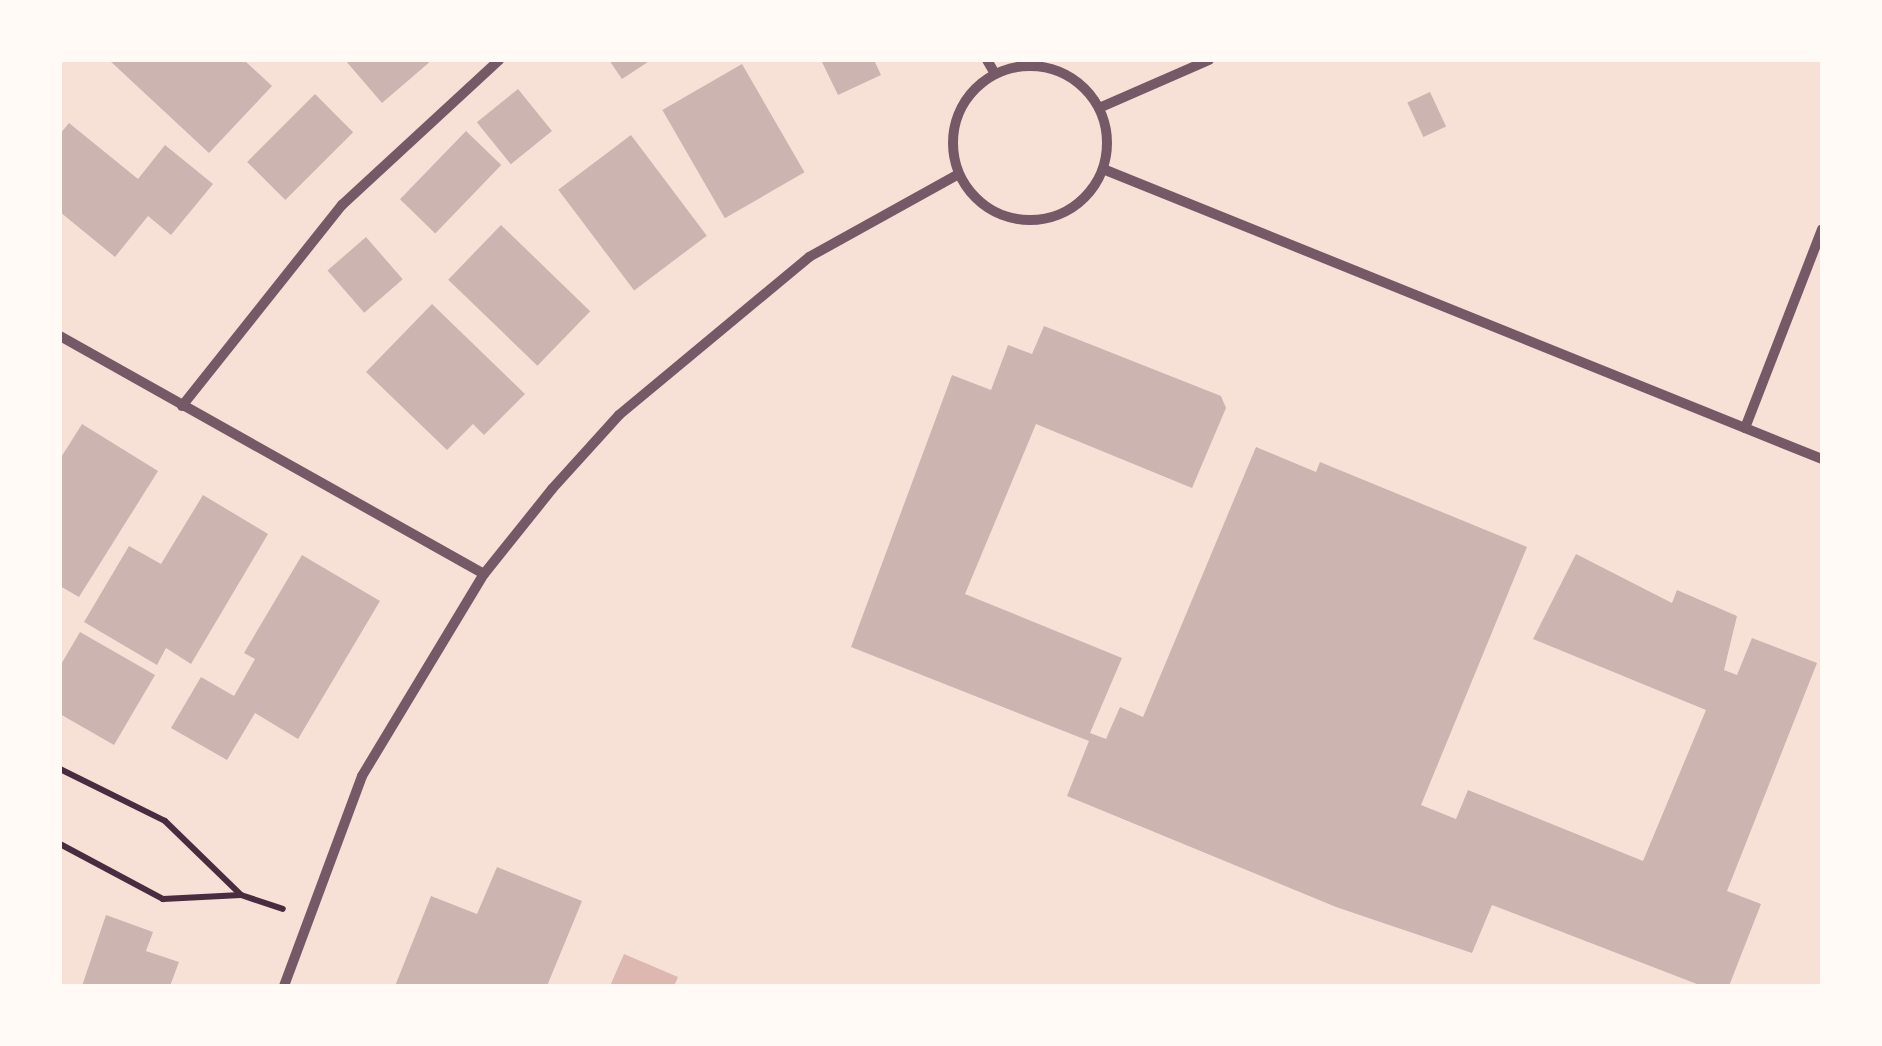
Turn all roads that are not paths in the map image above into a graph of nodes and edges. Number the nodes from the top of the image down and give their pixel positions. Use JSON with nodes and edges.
{"nodes":[{"id":1,"x":498,"y":60,"type":"edge"},
{"id":2,"x":987,"y":60,"type":"edge"},
{"id":3,"x":1210,"y":60,"type":"edge"},
{"id":4,"x":995,"y":74,"type":"junction"},
{"id":5,"x":1099,"y":108,"type":"junction"},
{"id":6,"x":1103,"y":169,"type":"junction"},
{"id":7,"x":959,"y":174,"type":"junction"},
{"id":8,"x":1822,"y":228,"type":"edge"},
{"id":9,"x":60,"y":336,"type":"edge"},
{"id":10,"x":182,"y":406,"type":"junction"},
{"id":11,"x":1746,"y":428,"type":"junction"},
{"id":12,"x":1822,"y":459,"type":"edge"},
{"id":13,"x":484,"y":574,"type":"junction"},
{"id":14,"x":284,"y":986,"type":"edge"}],
"edges":[{"from":1,"to":10,"type":"street"},
{"from":2,"to":4,"type":"street"},
{"from":3,"to":5,"type":"street"},
{"from":4,"to":5,"type":"street"},
{"from":4,"to":7,"type":"street"},
{"from":5,"to":6,"type":"street"},
{"from":6,"to":7,"type":"street"},
{"from":6,"to":11,"type":"street"},
{"from":7,"to":13,"type":"street"},
{"from":8,"to":11,"type":"street"},
{"from":9,"to":10,"type":"street"},
{"from":10,"to":13,"type":"street"},
{"from":11,"to":12,"type":"street"},
{"from":13,"to":14,"type":"street"}]}
